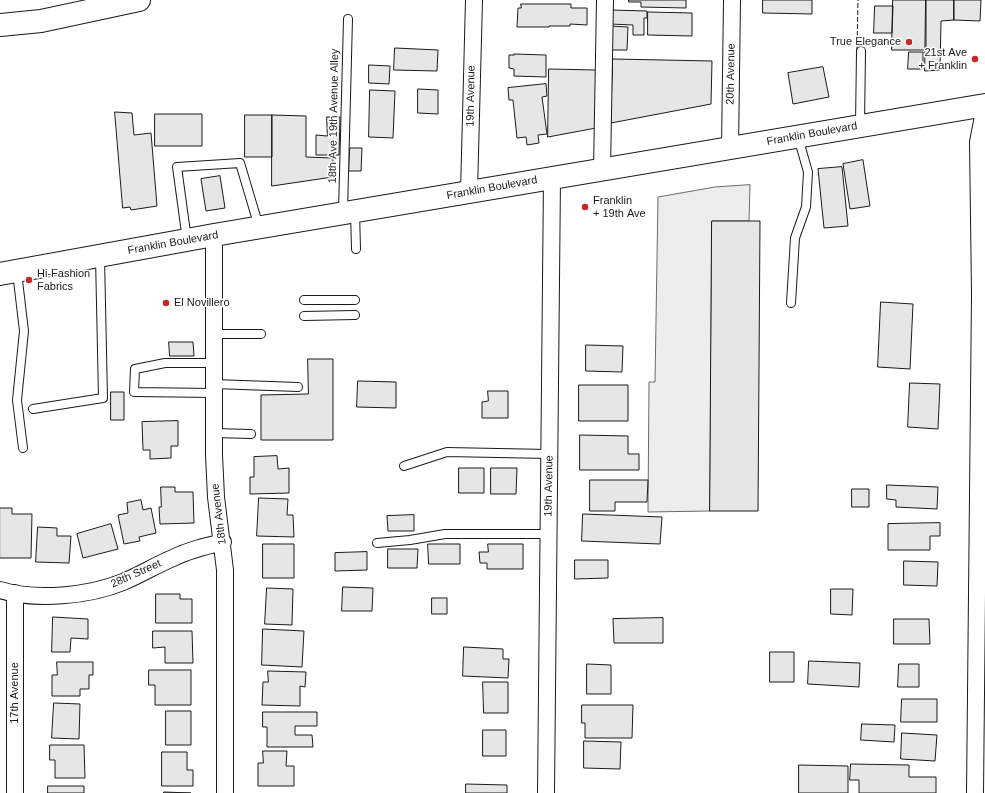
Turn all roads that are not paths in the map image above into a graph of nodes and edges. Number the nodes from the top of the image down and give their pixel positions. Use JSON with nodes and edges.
{"nodes":[{"id":1,"x":139,"y":0,"type":"edge"},
{"id":2,"x":474,"y":0,"type":"edge"},
{"id":3,"x":605,"y":0,"type":"edge"},
{"id":4,"x":732,"y":0,"type":"edge"},
{"id":5,"x":348,"y":19,"type":"dead end"},
{"id":6,"x":41,"y":21,"type":"junction"},
{"id":7,"x":0,"y":25,"type":"edge"},
{"id":8,"x":0,"y":32,"type":"edge"},
{"id":9,"x":861,"y":51,"type":"dead end"},
{"id":10,"x":985,"y":105,"type":"edge"},
{"id":11,"x":860,"y":126,"type":"junction"},
{"id":12,"x":798,"y":137,"type":"junction"},
{"id":13,"x":730,"y":148,"type":"junction"},
{"id":14,"x":602,"y":170,"type":"junction"},
{"id":15,"x":552,"y":178,"type":"junction"},
{"id":16,"x":469,"y":192,"type":"junction"},
{"id":17,"x":349,"y":213,"type":"junction"},
{"id":18,"x":259,"y":228,"type":"junction"},
{"id":19,"x":214,"y":236,"type":"junction"},
{"id":20,"x":187,"y":241,"type":"junction"},
{"id":21,"x":356,"y":249,"type":"dead end"},
{"id":22,"x":100,"y":256,"type":"junction"},
{"id":23,"x":9,"y":273,"type":"edge"},
{"id":24,"x":982,"y":294,"type":"edge"},
{"id":25,"x":304,"y":300,"type":"dead end"},
{"id":26,"x":355,"y":300,"type":"dead end"},
{"id":27,"x":791,"y":303,"type":"dead end"},
{"id":28,"x":355,"y":315,"type":"dead end"},
{"id":29,"x":304,"y":316,"type":"dead end"},
{"id":30,"x":214,"y":334,"type":"junction"},
{"id":31,"x":261,"y":334,"type":"dead end"},
{"id":32,"x":214,"y":363,"type":"junction"},
{"id":33,"x":298,"y":387,"type":"dead end"},
{"id":34,"x":214,"y":389,"type":"junction"},
{"id":35,"x":33,"y":409,"type":"dead end"},
{"id":36,"x":214,"y":433,"type":"junction"},
{"id":37,"x":251,"y":434,"type":"dead end"},
{"id":38,"x":22,"y":448,"type":"dead end"},
{"id":39,"x":549,"y":454,"type":"junction"},
{"id":40,"x":404,"y":466,"type":"dead end"},
{"id":41,"x":548,"y":534,"type":"junction"},
{"id":42,"x":223,"y":542,"type":"junction"},
{"id":43,"x":377,"y":542,"type":"dead end"},
{"id":44,"x":7,"y":592,"type":"edge"},
{"id":45,"x":15,"y":793,"type":"edge"},
{"id":46,"x":225,"y":793,"type":"edge"},
{"id":47,"x":546,"y":793,"type":"edge"},
{"id":48,"x":975,"y":793,"type":"edge"}],
"edges":[{"from":1,"to":6,"type":"main road"},
{"from":2,"to":16,"type":"street","name":"19th Avenue"},
{"from":3,"to":14,"type":"street"},
{"from":4,"to":13,"type":"street","name":"20th Avenue"},
{"from":5,"to":17,"type":"lane","name":"18th Ave 19th Avenue Alley"},
{"from":6,"to":7,"type":"main road"},
{"from":6,"to":8,"type":"main road"},
{"from":9,"to":11,"type":"lane"},
{"from":10,"to":11,"type":"main road","name":"Franklin Boulevard"},
{"from":10,"to":24,"type":"street"},
{"from":11,"to":12,"type":"main road","name":"Franklin Boulevard"},
{"from":12,"to":13,"type":"main road","name":"Franklin Boulevard"},
{"from":12,"to":27,"type":"lane"},
{"from":13,"to":14,"type":"main road","name":"Franklin Boulevard"},
{"from":14,"to":15,"type":"main road","name":"Franklin Boulevard"},
{"from":15,"to":16,"type":"main road","name":"Franklin Boulevard"},
{"from":15,"to":39,"type":"street","name":"19th Avenue"},
{"from":16,"to":17,"type":"main road","name":"Franklin Boulevard"},
{"from":17,"to":18,"type":"main road","name":"Franklin Boulevard"},
{"from":17,"to":21,"type":"lane","name":"18th Ave 19th Avenue Alley"},
{"from":18,"to":19,"type":"main road","name":"Franklin Boulevard"},
{"from":18,"to":20,"type":"lane"},
{"from":19,"to":20,"type":"main road","name":"Franklin Boulevard"},
{"from":19,"to":30,"type":"street","name":"18th Avenue"},
{"from":20,"to":22,"type":"main road","name":"Franklin Boulevard"},
{"from":22,"to":23,"type":"main road","name":"Franklin Boulevard"},
{"from":22,"to":35,"type":"lane"},
{"from":23,"to":38,"type":"lane"},
{"from":24,"to":48,"type":"street"},
{"from":25,"to":26,"type":"lane"},
{"from":28,"to":29,"type":"lane"},
{"from":30,"to":31,"type":"lane"},
{"from":30,"to":32,"type":"street","name":"18th Avenue"},
{"from":32,"to":34,"type":"street","name":"18th Avenue"},
{"from":32,"to":34,"type":"lane"},
{"from":33,"to":34,"type":"lane"},
{"from":34,"to":36,"type":"street","name":"18th Avenue"},
{"from":36,"to":37,"type":"lane"},
{"from":36,"to":42,"type":"street","name":"18th Avenue"},
{"from":39,"to":40,"type":"lane"},
{"from":39,"to":41,"type":"street","name":"19th Avenue"},
{"from":41,"to":43,"type":"lane"},
{"from":41,"to":47,"type":"street","name":"19th Avenue"},
{"from":42,"to":44,"type":"street","name":"28th Street"},
{"from":42,"to":46,"type":"street","name":"18th Avenue"},
{"from":44,"to":45,"type":"street","name":"17th Avenue"}]}
